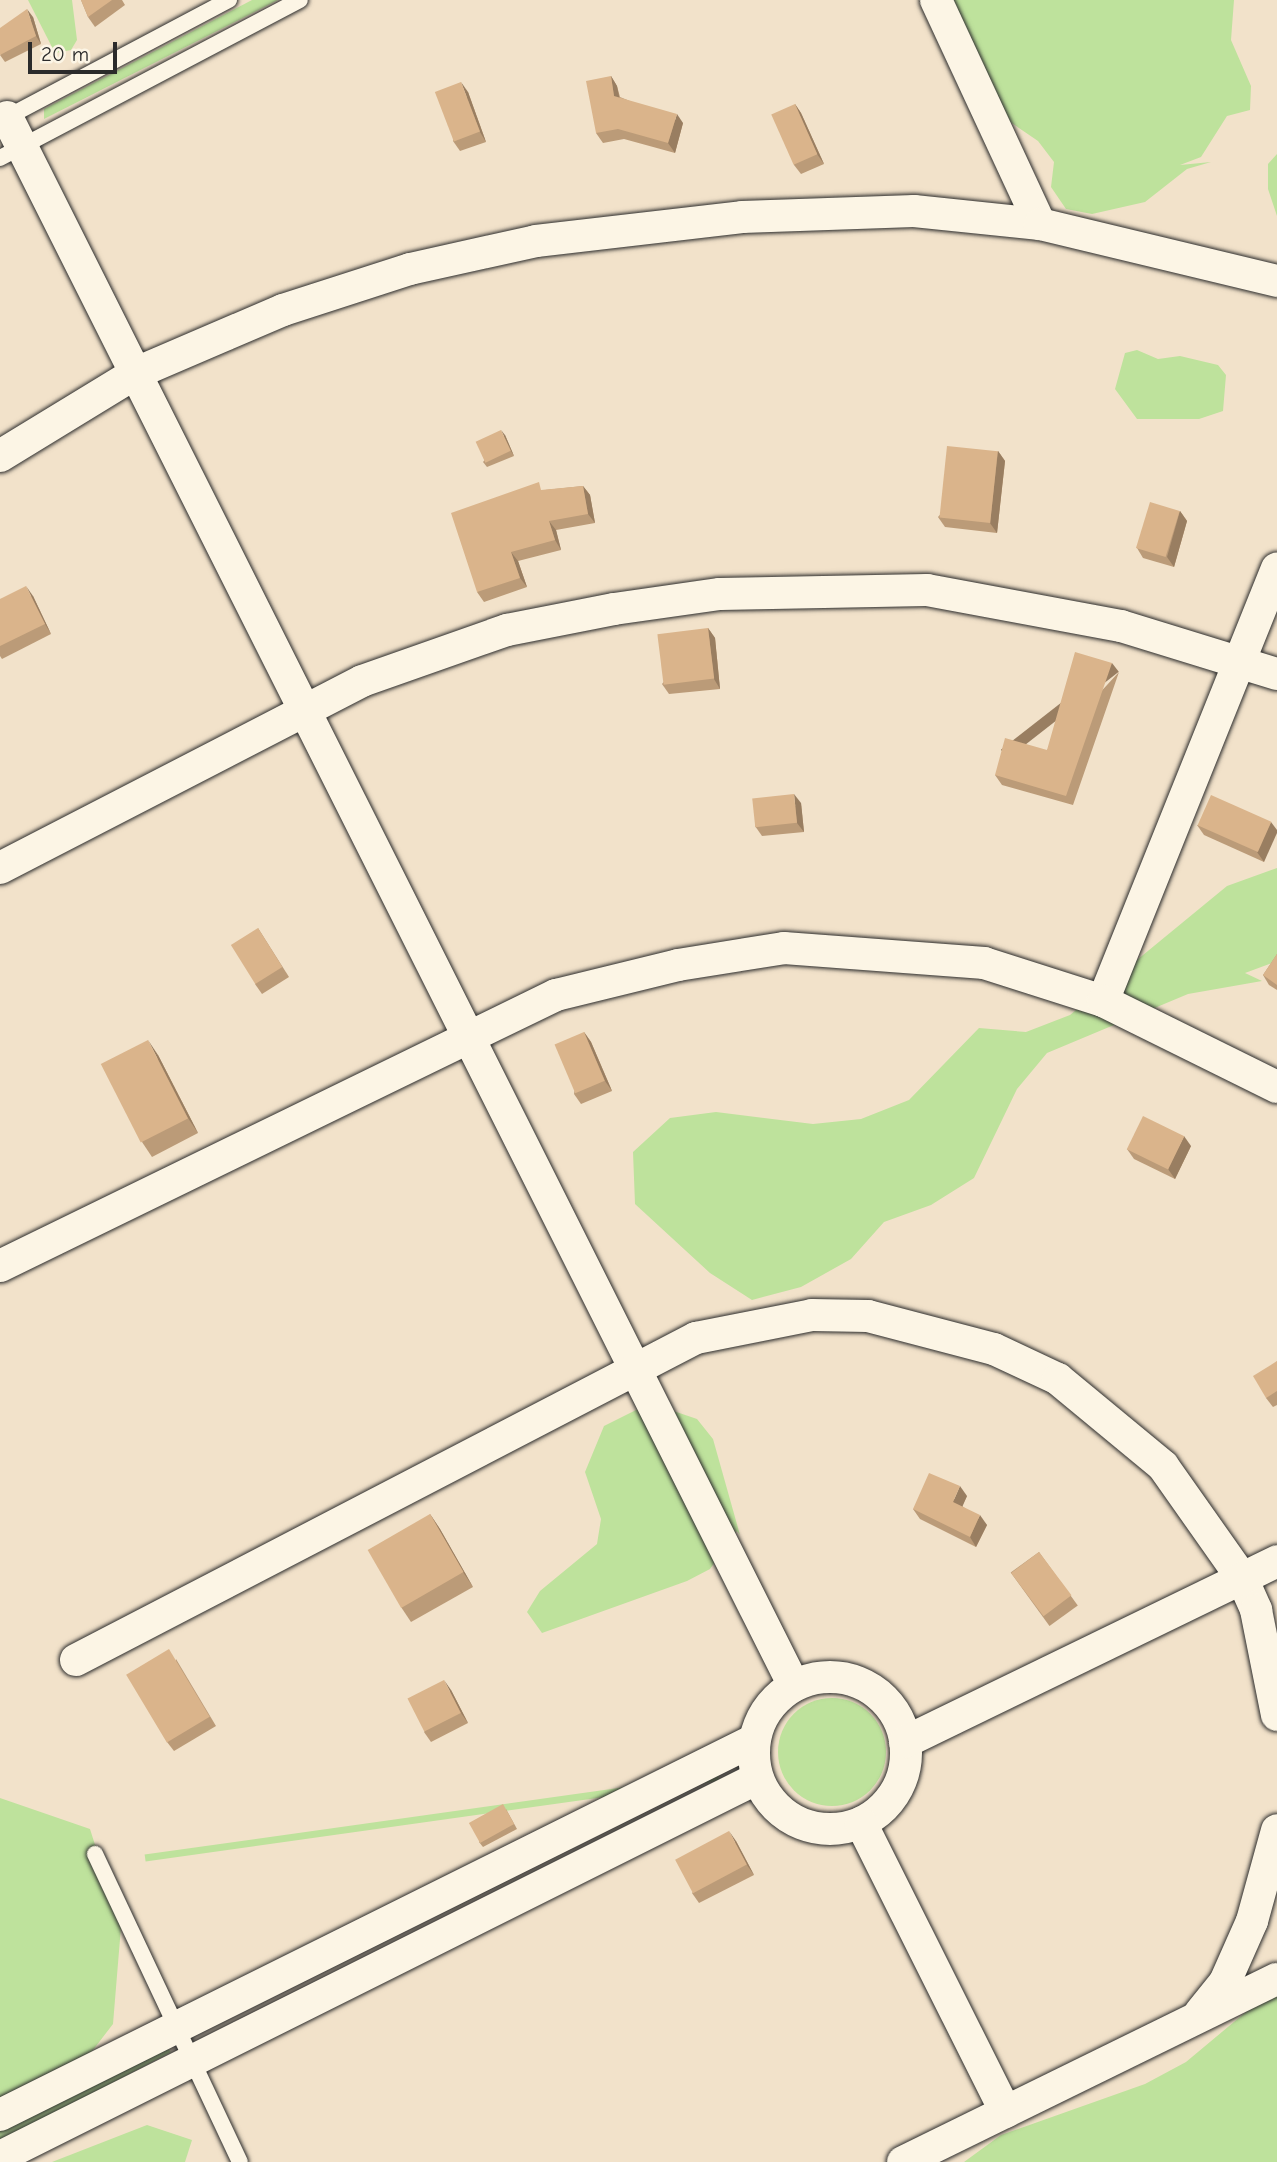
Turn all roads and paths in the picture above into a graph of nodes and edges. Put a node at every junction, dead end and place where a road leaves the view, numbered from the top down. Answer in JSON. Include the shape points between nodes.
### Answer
{"nodes":[{"id":1,"x":229,"y":0,"type":"edge"},
{"id":2,"x":300,"y":0,"type":"edge"},
{"id":3,"x":936,"y":0,"type":"edge"},
{"id":4,"x":4,"y":119,"type":"edge"},
{"id":5,"x":11,"y":153,"type":"edge"},
{"id":6,"x":1040,"y":224,"type":"junction"},
{"id":7,"x":1277,"y":282,"type":"edge"},
{"id":8,"x":136,"y":373,"type":"junction"},
{"id":9,"x":0,"y":456,"type":"edge"},
{"id":10,"x":1277,"y":569,"type":"edge"},
{"id":11,"x":1240,"y":660,"type":"junction"},
{"id":12,"x":1277,"y":674,"type":"edge"},
{"id":13,"x":304,"y":706,"type":"junction"},
{"id":14,"x":0,"y":868,"type":"edge"},
{"id":15,"x":1103,"y":1000,"type":"junction"},
{"id":16,"x":469,"y":1037,"type":"junction"},
{"id":17,"x":1277,"y":1087,"type":"edge"},
{"id":18,"x":0,"y":1266,"type":"edge"},
{"id":19,"x":636,"y":1369,"type":"junction"},
{"id":20,"x":1277,"y":1561,"type":"edge"},
{"id":21,"x":1242,"y":1578,"type":"junction"},
{"id":22,"x":76,"y":1660,"type":"dead end"},
{"id":23,"x":793,"y":1686,"type":"junction"},
{"id":24,"x":1277,"y":1715,"type":"edge"},
{"id":25,"x":754,"y":1740,"type":"junction"},
{"id":26,"x":905,"y":1742,"type":"junction"},
{"id":27,"x":758,"y":1778,"type":"junction"},
{"id":28,"x":861,"y":1823,"type":"junction"},
{"id":29,"x":1277,"y":1830,"type":"edge"},
{"id":30,"x":95,"y":1854,"type":"dead end"},
{"id":31,"x":1277,"y":1979,"type":"edge"},
{"id":32,"x":1195,"y":2020,"type":"junction"},
{"id":33,"x":176,"y":2026,"type":"junction"},
{"id":34,"x":192,"y":2061,"type":"junction"},
{"id":35,"x":1006,"y":2112,"type":"junction"},
{"id":36,"x":0,"y":2115,"type":"edge"},
{"id":37,"x":0,"y":2157,"type":"edge"},
{"id":38,"x":240,"y":2162,"type":"edge"},
{"id":39,"x":903,"y":2162,"type":"edge"}],
"edges":[{"from":1,"to":4,"type":"lane"},
{"from":2,"to":5,"type":"lane"},
{"from":3,"to":6,"type":"street"},
{"from":4,"to":5,"type":"street"},
{"from":5,"to":8,"type":"street"},
{"from":6,"to":7,"type":"street"},
{"from":6,"to":8,"type":"street","via":[[914,211],[742,217],[537,241],[410,269],[283,310]]},
{"from":8,"to":9,"type":"street"},
{"from":8,"to":13,"type":"street"},
{"from":10,"to":11,"type":"street"},
{"from":11,"to":12,"type":"street"},
{"from":11,"to":13,"type":"street","via":[[1024,606],[928,590],[720,594],[507,630]]},
{"from":11,"to":15,"type":"street"},
{"from":13,"to":14,"type":"street"},
{"from":13,"to":16,"type":"street"},
{"from":15,"to":16,"type":"street","via":[[984,963],[783,948],[678,965],[556,995]]},
{"from":15,"to":17,"type":"street"},
{"from":16,"to":18,"type":"street"},
{"from":16,"to":19,"type":"street"},
{"from":19,"to":21,"type":"street","via":[[696,1338],[812,1315],[868,1316],[994,1349],[1058,1380],[1134,1437],[1222,1541]]},
{"from":19,"to":22,"type":"street"},
{"from":19,"to":23,"type":"street"},
{"from":20,"to":21,"type":"street"},
{"from":21,"to":24,"type":"street","via":[[1256,1610]]},
{"from":21,"to":26,"type":"street"},
{"from":23,"to":25,"type":"street","via":[[762,1718]]},
{"from":23,"to":26,"type":"street","via":[[841,1677],[864,1685],[899,1719]]},
{"from":25,"to":27,"type":"street"},
{"from":25,"to":33,"type":"street"},
{"from":26,"to":28,"type":"street","via":[[897,1790]]},
{"from":27,"to":28,"type":"street","via":[[770,1800],[812,1827]]},
{"from":27,"to":34,"type":"street"},
{"from":28,"to":35,"type":"street"},
{"from":29,"to":32,"type":"street","via":[[1252,1922],[1225,1982]]},
{"from":30,"to":33,"type":"lane"},
{"from":31,"to":32,"type":"street"},
{"from":32,"to":35,"type":"street"},
{"from":33,"to":34,"type":"lane"},
{"from":33,"to":36,"type":"street"},
{"from":34,"to":37,"type":"street"},
{"from":34,"to":38,"type":"lane"},
{"from":35,"to":39,"type":"street"}]}
